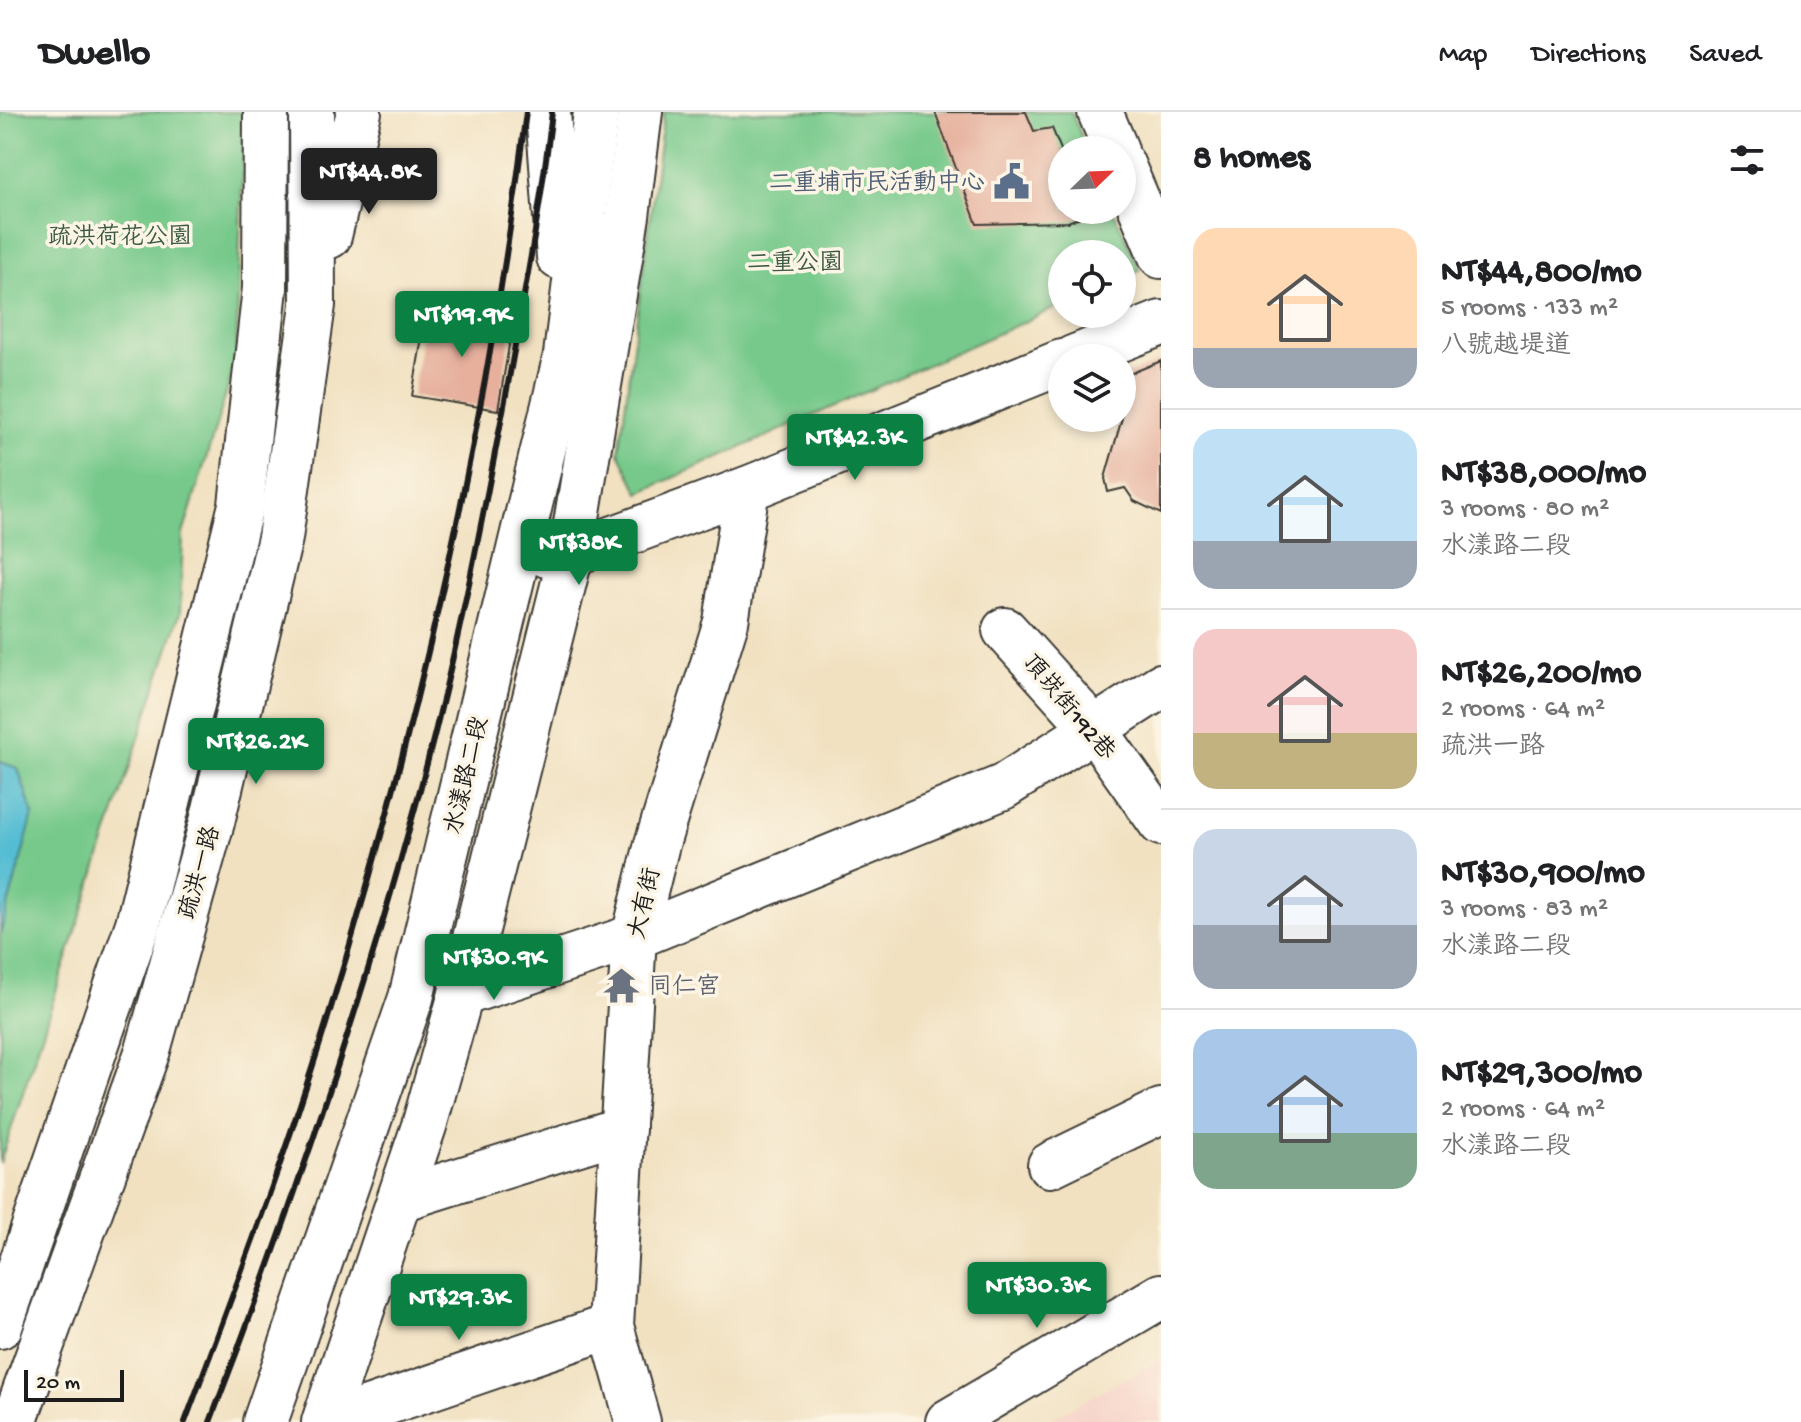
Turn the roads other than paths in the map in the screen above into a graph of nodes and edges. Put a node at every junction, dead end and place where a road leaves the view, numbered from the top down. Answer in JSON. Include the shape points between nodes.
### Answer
{"nodes":[{"id":1,"x":266,"y":112,"type":"edge"},
{"id":2,"x":312,"y":112,"type":"edge"},
{"id":3,"x":359,"y":112,"type":"edge"},
{"id":4,"x":548,"y":112,"type":"edge"},
{"id":5,"x":596,"y":112,"type":"edge"},
{"id":6,"x":640,"y":112,"type":"edge"},
{"id":7,"x":1100,"y":112,"type":"edge"},
{"id":8,"x":1110,"y":136,"type":"edge"},
{"id":9,"x":1136,"y":197,"type":"edge"},
{"id":10,"x":1161,"y":256,"type":"edge"},
{"id":11,"x":313,"y":305,"type":"junction"},
{"id":12,"x":1161,"y":323,"type":"edge"},
{"id":13,"x":1108,"y":344,"type":"edge"},
{"id":14,"x":566,"y":355,"type":"junction"},
{"id":15,"x":1048,"y":368,"type":"edge"},
{"id":16,"x":747,"y":489,"type":"junction"},
{"id":17,"x":571,"y":554,"type":"junction"},
{"id":18,"x":517,"y":557,"type":"junction"},
{"id":19,"x":1005,"y":630,"type":"dead end"},
{"id":20,"x":1161,"y":686,"type":"edge"},
{"id":21,"x":1095,"y":730,"type":"junction"},
{"id":22,"x":1161,"y":823,"type":"edge"},
{"id":23,"x":634,"y":937,"type":"junction"},
{"id":24,"x":461,"y":994,"type":"junction"},
{"id":25,"x":1161,"y":1111,"type":"edge"},
{"id":26,"x":623,"y":1129,"type":"junction"},
{"id":27,"x":1050,"y":1165,"type":"dead end"},
{"id":28,"x":403,"y":1198,"type":"junction"},
{"id":29,"x":1161,"y":1296,"type":"edge"},
{"id":30,"x":0,"y":1326,"type":"edge"},
{"id":31,"x":611,"y":1326,"type":"junction"},
{"id":32,"x":14,"y":1422,"type":"edge"},
{"id":33,"x":265,"y":1422,"type":"edge"},
{"id":34,"x":327,"y":1422,"type":"edge"},
{"id":35,"x":638,"y":1422,"type":"edge"},
{"id":36,"x":948,"y":1422,"type":"edge"}],
"edges":[{"from":1,"to":30,"type":"street","name":"疏洪一路","via":[[265,288],[241,505],[138,924]]},
{"from":2,"to":11,"type":"street","name":"疏洪一路"},
{"from":3,"to":11,"type":"street"},
{"from":4,"to":14,"type":"street"},
{"from":5,"to":14,"type":"street","name":"水漾路二段"},
{"from":6,"to":17,"type":"street","name":"水漾路二段"},
{"from":7,"to":8,"type":"street"},
{"from":9,"to":10,"type":"street"},
{"from":11,"to":32,"type":"street","name":"疏洪一路","via":[[280,538],[212,822],[148,1050]]},
{"from":12,"to":13,"type":"street"},
{"from":14,"to":18,"type":"street","name":"水漾路二段"},
{"from":15,"to":16,"type":"street"},
{"from":16,"to":17,"type":"street"},
{"from":16,"to":23,"type":"street","name":"大有街","via":[[726,622]]},
{"from":17,"to":18,"type":"street"},
{"from":17,"to":24,"type":"street","name":"水漾路二段"},
{"from":18,"to":33,"type":"street","name":"水漾路二段","via":[[411,998]]},
{"from":19,"to":21,"type":"street","name":"頂崁街192巷"},
{"from":20,"to":21,"type":"street"},
{"from":21,"to":22,"type":"street","name":"頂崁街192巷"},
{"from":21,"to":23,"type":"street","via":[[1003,787]]},
{"from":23,"to":24,"type":"street"},
{"from":23,"to":26,"type":"street","name":"大有街"},
{"from":24,"to":28,"type":"street","name":"水漾路二段"},
{"from":25,"to":27,"type":"street"},
{"from":26,"to":28,"type":"street"},
{"from":26,"to":31,"type":"street","name":"大有街"},
{"from":28,"to":34,"type":"street","name":"水漾路二段"},
{"from":29,"to":36,"type":"street"},
{"from":31,"to":34,"type":"street"},
{"from":31,"to":35,"type":"street","name":"大有街"}]}
